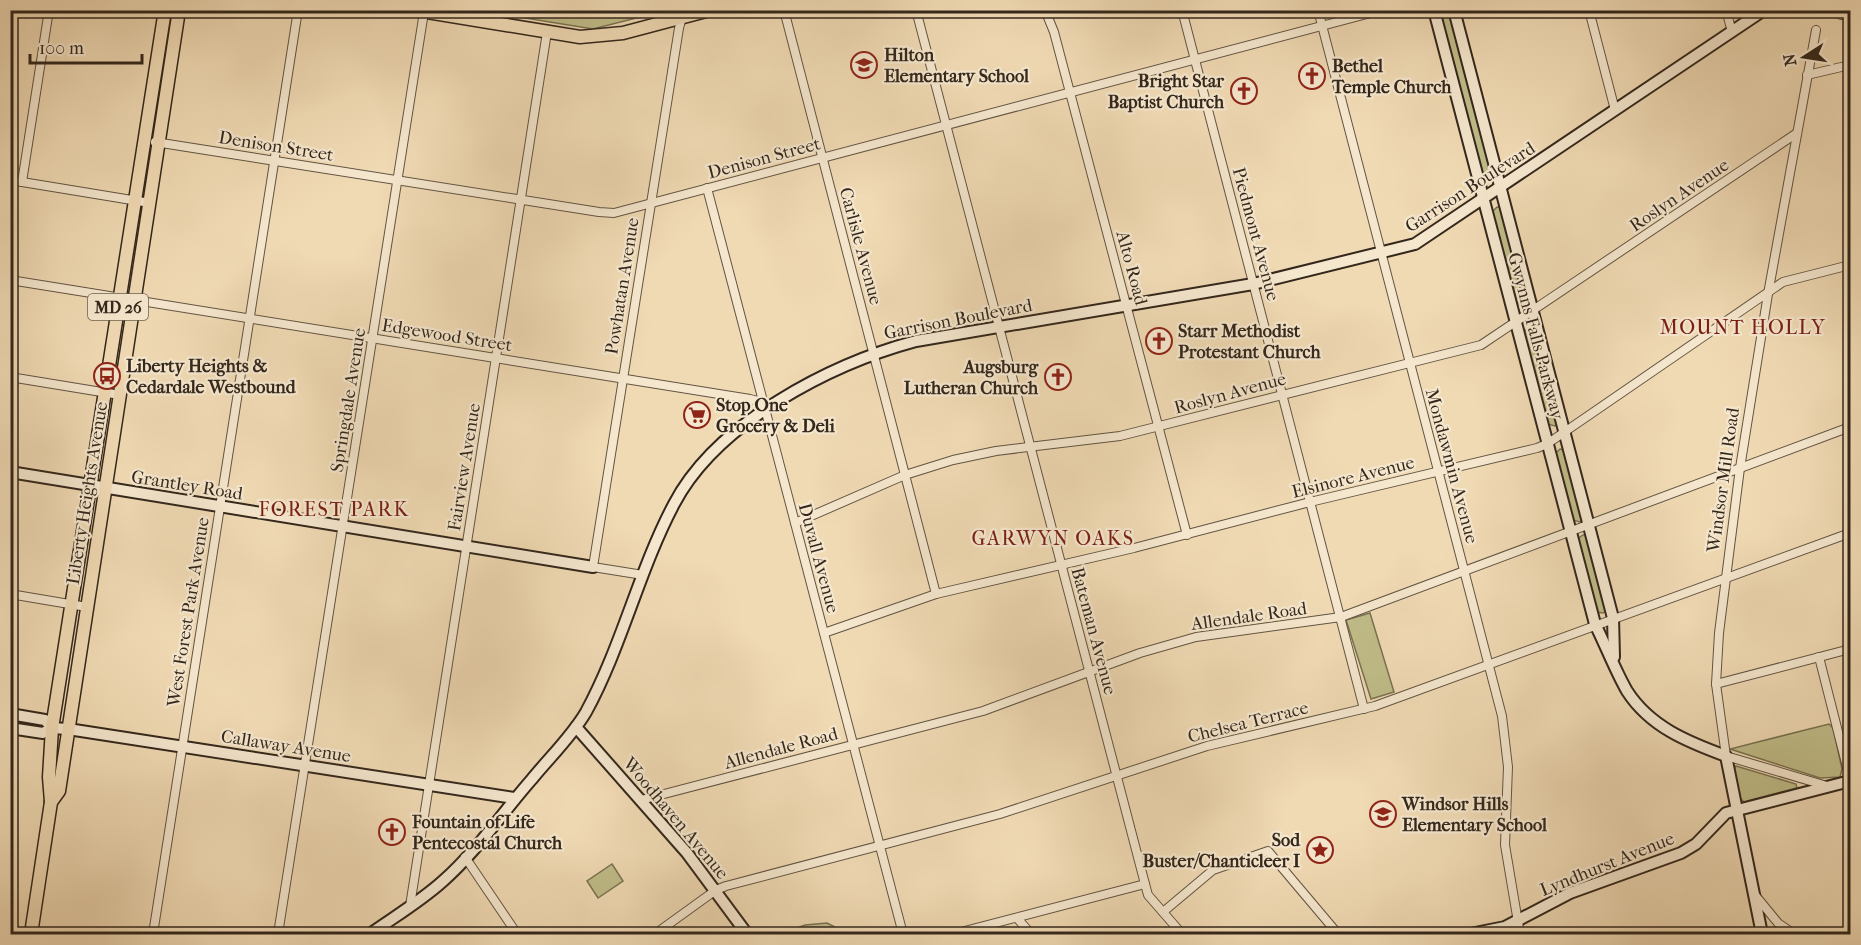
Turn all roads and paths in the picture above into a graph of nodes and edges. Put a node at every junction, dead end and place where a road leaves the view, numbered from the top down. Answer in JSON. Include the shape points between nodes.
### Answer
{"nodes":[{"id":1,"x":49,"y":10,"type":"edge"},
{"id":2,"x":165,"y":10,"type":"edge"},
{"id":3,"x":179,"y":10,"type":"edge"},
{"id":4,"x":298,"y":10,"type":"edge"},
{"id":5,"x":710,"y":10,"type":"edge"},
{"id":6,"x":784,"y":10,"type":"edge"},
{"id":7,"x":916,"y":10,"type":"edge"},
{"id":8,"x":1045,"y":10,"type":"edge"},
{"id":9,"x":1182,"y":10,"type":"edge"},
{"id":10,"x":1318,"y":10,"type":"edge"},
{"id":11,"x":1382,"y":10,"type":"edge"},
{"id":12,"x":1434,"y":10,"type":"edge"},
{"id":13,"x":1454,"y":10,"type":"edge"},
{"id":14,"x":1590,"y":10,"type":"edge"},
{"id":15,"x":1726,"y":10,"type":"edge"},
{"id":16,"x":1764,"y":10,"type":"edge"},
{"id":17,"x":1829,"y":10,"type":"edge"},
{"id":18,"x":419,"y":11,"type":"edge"},
{"id":19,"x":683,"y":14,"type":"edge"},
{"id":20,"x":1851,"y":15,"type":"edge"},
{"id":21,"x":1322,"y":26,"type":"junction"},
{"id":22,"x":1816,"y":30,"type":"dead end"},
{"id":23,"x":547,"y":32,"type":"junction"},
{"id":24,"x":1732,"y":32,"type":"junction"},
{"id":25,"x":1195,"y":60,"type":"junction"},
{"id":26,"x":1851,"y":65,"type":"edge"},
{"id":27,"x":1807,"y":75,"type":"junction"},
{"id":28,"x":1070,"y":93,"type":"junction"},
{"id":29,"x":1615,"y":110,"type":"junction"},
{"id":30,"x":946,"y":125,"type":"junction"},
{"id":31,"x":1797,"y":133,"type":"junction"},
{"id":32,"x":144,"y":141,"type":"junction"},
{"id":33,"x":159,"y":143,"type":"junction"},
{"id":34,"x":822,"y":158,"type":"junction"},
{"id":35,"x":274,"y":161,"type":"junction"},
{"id":36,"x":10,"y":180,"type":"edge"},
{"id":37,"x":398,"y":181,"type":"junction"},
{"id":38,"x":22,"y":182,"type":"junction"},
{"id":39,"x":1501,"y":187,"type":"junction"},
{"id":40,"x":707,"y":188,"type":"junction"},
{"id":41,"x":1484,"y":199,"type":"junction"},
{"id":42,"x":521,"y":200,"type":"junction"},
{"id":43,"x":135,"y":201,"type":"junction"},
{"id":44,"x":150,"y":203,"type":"junction"},
{"id":45,"x":651,"y":203,"type":"junction"},
{"id":46,"x":1381,"y":254,"type":"junction"},
{"id":47,"x":1851,"y":265,"type":"edge"},
{"id":48,"x":10,"y":280,"type":"edge"},
{"id":49,"x":1253,"y":284,"type":"junction"},
{"id":50,"x":1768,"y":294,"type":"junction"},
{"id":51,"x":120,"y":298,"type":"junction"},
{"id":52,"x":135,"y":301,"type":"junction"},
{"id":53,"x":1126,"y":305,"type":"junction"},
{"id":54,"x":1533,"y":312,"type":"junction"},
{"id":55,"x":249,"y":319,"type":"junction"},
{"id":56,"x":1516,"y":324,"type":"junction"},
{"id":57,"x":999,"y":326,"type":"junction"},
{"id":58,"x":372,"y":339,"type":"junction"},
{"id":59,"x":874,"y":354,"type":"junction"},
{"id":60,"x":496,"y":358,"type":"junction"},
{"id":61,"x":1410,"y":364,"type":"junction"},
{"id":62,"x":10,"y":377,"type":"edge"},
{"id":63,"x":622,"y":379,"type":"junction"},
{"id":64,"x":105,"y":393,"type":"junction"},
{"id":65,"x":120,"y":395,"type":"junction"},
{"id":66,"x":1282,"y":395,"type":"junction"},
{"id":67,"x":765,"y":411,"type":"junction"},
{"id":68,"x":1851,"y":427,"type":"edge"},
{"id":69,"x":1158,"y":428,"type":"junction"},
{"id":70,"x":1565,"y":432,"type":"junction"},
{"id":71,"x":1547,"y":444,"type":"junction"},
{"id":72,"x":1031,"y":447,"type":"junction"},
{"id":73,"x":1740,"y":468,"type":"junction"},
{"id":74,"x":10,"y":472,"type":"edge"},
{"id":75,"x":1438,"y":472,"type":"junction"},
{"id":76,"x":905,"y":475,"type":"junction"},
{"id":77,"x":91,"y":486,"type":"junction"},
{"id":78,"x":106,"y":488,"type":"junction"},
{"id":79,"x":1310,"y":502,"type":"junction"},
{"id":80,"x":220,"y":507,"type":"junction"},
{"id":81,"x":795,"y":523,"type":"junction"},
{"id":82,"x":1589,"y":525,"type":"junction"},
{"id":83,"x":343,"y":526,"type":"junction"},
{"id":84,"x":1570,"y":532,"type":"junction"},
{"id":85,"x":1851,"y":532,"type":"edge"},
{"id":86,"x":1186,"y":535,"type":"junction"},
{"id":87,"x":466,"y":546,"type":"junction"},
{"id":88,"x":1062,"y":566,"type":"junction"},
{"id":89,"x":592,"y":567,"type":"junction"},
{"id":90,"x":1464,"y":572,"type":"junction"},
{"id":91,"x":643,"y":575,"type":"junction"},
{"id":92,"x":1727,"y":576,"type":"junction"},
{"id":93,"x":10,"y":594,"type":"edge"},
{"id":94,"x":936,"y":594,"type":"junction"},
{"id":95,"x":72,"y":604,"type":"junction"},
{"id":96,"x":87,"y":607,"type":"junction"},
{"id":97,"x":1341,"y":617,"type":"junction"},
{"id":98,"x":1613,"y":618,"type":"junction"},
{"id":99,"x":1595,"y":624,"type":"junction"},
{"id":100,"x":824,"y":633,"type":"junction"},
{"id":101,"x":1851,"y":649,"type":"edge"},
{"id":102,"x":1819,"y":657,"type":"junction"},
{"id":103,"x":1488,"y":664,"type":"junction"},
{"id":104,"x":1616,"y":666,"type":"junction"},
{"id":105,"x":1090,"y":673,"type":"junction"},
{"id":106,"x":1716,"y":684,"type":"junction"},
{"id":107,"x":1365,"y":709,"type":"junction"},
{"id":108,"x":10,"y":714,"type":"edge"},
{"id":109,"x":576,"y":727,"type":"junction"},
{"id":110,"x":10,"y":728,"type":"edge"},
{"id":111,"x":52,"y":728,"type":"junction"},
{"id":112,"x":68,"y":729,"type":"junction"},
{"id":113,"x":853,"y":745,"type":"junction"},
{"id":114,"x":182,"y":747,"type":"junction"},
{"id":115,"x":1726,"y":756,"type":"junction"},
{"id":116,"x":305,"y":766,"type":"junction"},
{"id":117,"x":1116,"y":775,"type":"junction"},
{"id":118,"x":1851,"y":780,"type":"edge"},
{"id":119,"x":429,"y":785,"type":"junction"},
{"id":120,"x":1828,"y":787,"type":"junction"},
{"id":121,"x":514,"y":798,"type":"junction"},
{"id":122,"x":641,"y":800,"type":"junction"},
{"id":123,"x":51,"y":802,"type":"junction"},
{"id":124,"x":1736,"y":810,"type":"junction"},
{"id":125,"x":879,"y":846,"type":"junction"},
{"id":126,"x":465,"y":857,"type":"junction"},
{"id":127,"x":1145,"y":884,"type":"junction"},
{"id":128,"x":716,"y":890,"type":"junction"},
{"id":129,"x":1754,"y":894,"type":"junction"},
{"id":130,"x":410,"y":906,"type":"junction"},
{"id":131,"x":1162,"y":912,"type":"junction"},
{"id":132,"x":1017,"y":918,"type":"junction"},
{"id":133,"x":1518,"y":922,"type":"junction"},
{"id":134,"x":515,"y":932,"type":"edge"},
{"id":135,"x":31,"y":934,"type":"edge"},
{"id":136,"x":153,"y":934,"type":"edge"},
{"id":137,"x":278,"y":934,"type":"edge"},
{"id":138,"x":370,"y":934,"type":"edge"},
{"id":139,"x":654,"y":934,"type":"edge"},
{"id":140,"x":747,"y":934,"type":"edge"},
{"id":141,"x":903,"y":934,"type":"edge"},
{"id":142,"x":953,"y":934,"type":"edge"},
{"id":143,"x":1031,"y":934,"type":"edge"},
{"id":144,"x":1182,"y":934,"type":"edge"},
{"id":145,"x":1338,"y":934,"type":"edge"},
{"id":146,"x":1470,"y":934,"type":"edge"},
{"id":147,"x":1520,"y":934,"type":"edge"},
{"id":148,"x":1762,"y":934,"type":"edge"},
{"id":149,"x":1794,"y":934,"type":"edge"}],
"edges":[{"from":1,"to":38,"type":"street"},
{"from":2,"to":32,"type":"main road","name":"Liberty Heights Avenue","number":"MD 26"},
{"from":3,"to":33,"type":"main road","name":"Liberty Heights Avenue","number":"MD 26"},
{"from":4,"to":35,"type":"street","name":"West Forest Park Avenue"},
{"from":5,"to":19,"type":"main road"},
{"from":6,"to":34,"type":"street","name":"Carlisle Avenue"},
{"from":7,"to":30,"type":"street","name":"Bateman Avenue"},
{"from":8,"to":28,"type":"street","name":"Alto Road"},
{"from":9,"to":25,"type":"street","name":"Piedmont Avenue"},
{"from":10,"to":21,"type":"street","name":"Mondawmin Avenue"},
{"from":11,"to":21,"type":"street","name":"Denison Street"},
{"from":12,"to":41,"type":"main road","name":"Gwynns Falls Parkway"},
{"from":13,"to":39,"type":"main road","name":"Gwynns Falls Parkway"},
{"from":14,"to":29,"type":"street"},
{"from":15,"to":24,"type":"street"},
{"from":16,"to":24,"type":"main road","name":"Garrison Boulevard"},
{"from":17,"to":20,"type":"street"},
{"from":18,"to":23,"type":"main road"},
{"from":18,"to":37,"type":"street","name":"Springdale Avenue"},
{"from":19,"to":23,"type":"main road","via":[[605,36],[580,38]]},
{"from":19,"to":45,"type":"street","name":"Powhatan Avenue"},
{"from":21,"to":25,"type":"street","name":"Denison Street"},
{"from":21,"to":46,"type":"street","name":"Mondawmin Avenue"},
{"from":22,"to":27,"type":"street","name":"Windsor Mill Road"},
{"from":23,"to":42,"type":"street","name":"Fairview Avenue"},
{"from":24,"to":29,"type":"main road","name":"Garrison Boulevard"},
{"from":25,"to":28,"type":"street","name":"Denison Street"},
{"from":25,"to":49,"type":"street","name":"Piedmont Avenue"},
{"from":26,"to":27,"type":"street"},
{"from":27,"to":31,"type":"street","name":"Windsor Mill Road"},
{"from":28,"to":30,"type":"street","name":"Denison Street"},
{"from":28,"to":53,"type":"street","name":"Alto Road"},
{"from":29,"to":39,"type":"main road","name":"Garrison Boulevard"},
{"from":30,"to":34,"type":"street","name":"Denison Street"},
{"from":30,"to":57,"type":"street","name":"Bateman Avenue"},
{"from":31,"to":50,"type":"street","name":"Windsor Mill Road"},
{"from":31,"to":54,"type":"street","name":"Roslyn Avenue"},
{"from":32,"to":33,"type":"street","name":"Denison Street"},
{"from":32,"to":43,"type":"main road","name":"Liberty Heights Avenue","number":"MD 26"},
{"from":33,"to":35,"type":"street","name":"Denison Street"},
{"from":33,"to":44,"type":"main road","name":"Liberty Heights Avenue","number":"MD 26"},
{"from":34,"to":40,"type":"street","name":"Denison Street"},
{"from":34,"to":59,"type":"street","name":"Carlisle Avenue"},
{"from":35,"to":37,"type":"street","name":"Denison Street"},
{"from":35,"to":55,"type":"street","name":"West Forest Park Avenue"},
{"from":36,"to":38,"type":"street"},
{"from":37,"to":42,"type":"street","name":"Denison Street"},
{"from":37,"to":58,"type":"street","name":"Springdale Avenue"},
{"from":38,"to":43,"type":"street"},
{"from":39,"to":41,"type":"main road","name":"Garrison Boulevard"},
{"from":39,"to":54,"type":"main road","name":"Gwynns Falls Parkway"},
{"from":40,"to":45,"type":"street","name":"Denison Street"},
{"from":40,"to":67,"type":"street","name":"Duvall Avenue"},
{"from":41,"to":46,"type":"main road","name":"Garrison Boulevard","via":[[1415,244]]},
{"from":41,"to":56,"type":"main road","name":"Gwynns Falls Parkway"},
{"from":42,"to":45,"type":"street","name":"Denison Street","via":[[606,213]]},
{"from":42,"to":60,"type":"street","name":"Fairview Avenue"},
{"from":43,"to":44,"type":"street"},
{"from":43,"to":51,"type":"main road","name":"Liberty Heights Avenue","number":"MD 26"},
{"from":44,"to":52,"type":"main road","name":"Liberty Heights Avenue","number":"MD 26"},
{"from":45,"to":63,"type":"street","name":"Powhatan Avenue"},
{"from":46,"to":49,"type":"main road","name":"Garrison Boulevard"},
{"from":46,"to":61,"type":"street","name":"Mondawmin Avenue"},
{"from":47,"to":50,"type":"street","name":"Elsinore Avenue","via":[[1783,282]]},
{"from":48,"to":51,"type":"street","name":"Edgewood Street"},
{"from":49,"to":53,"type":"main road","name":"Garrison Boulevard"},
{"from":49,"to":66,"type":"street","name":"Piedmont Avenue"},
{"from":50,"to":70,"type":"street","name":"Elsinore Avenue"},
{"from":50,"to":73,"type":"street","name":"Windsor Mill Road"},
{"from":51,"to":52,"type":"street","name":"Edgewood Street"},
{"from":51,"to":64,"type":"main road","name":"Liberty Heights Avenue","number":"MD 26"},
{"from":52,"to":55,"type":"street","name":"Edgewood Street"},
{"from":52,"to":65,"type":"main road","name":"Liberty Heights Avenue","number":"MD 26"},
{"from":53,"to":57,"type":"main road","name":"Garrison Boulevard"},
{"from":53,"to":69,"type":"street","name":"Alto Road"},
{"from":54,"to":56,"type":"street","name":"Roslyn Avenue"},
{"from":54,"to":70,"type":"main road","name":"Gwynns Falls Parkway"},
{"from":55,"to":58,"type":"street","name":"Edgewood Street"},
{"from":55,"to":80,"type":"street","name":"West Forest Park Avenue"},
{"from":56,"to":61,"type":"street","name":"Roslyn Avenue","via":[[1469,350]]},
{"from":56,"to":71,"type":"main road","name":"Gwynns Falls Parkway"},
{"from":57,"to":59,"type":"main road","name":"Garrison Boulevard","via":[[916,341]]},
{"from":57,"to":72,"type":"street","name":"Bateman Avenue"},
{"from":58,"to":60,"type":"street","name":"Edgewood Street"},
{"from":58,"to":83,"type":"street","name":"Springdale Avenue"},
{"from":59,"to":67,"type":"main road","name":"Garrison Boulevard","via":[[821,378]]},
{"from":59,"to":76,"type":"street","name":"Carlisle Avenue"},
{"from":60,"to":63,"type":"street","name":"Edgewood Street"},
{"from":60,"to":87,"type":"street","name":"Fairview Avenue"},
{"from":61,"to":66,"type":"street","name":"Roslyn Avenue"},
{"from":61,"to":75,"type":"street","name":"Mondawmin Avenue"},
{"from":62,"to":64,"type":"street"},
{"from":63,"to":67,"type":"street","name":"Edgewood Street","via":[[758,401]]},
{"from":63,"to":89,"type":"street","name":"Powhatan Avenue"},
{"from":64,"to":65,"type":"street"},
{"from":64,"to":77,"type":"main road","name":"Liberty Heights Avenue","number":"MD 26"},
{"from":65,"to":78,"type":"main road","name":"Liberty Heights Avenue","number":"MD 26"},
{"from":66,"to":69,"type":"street","name":"Roslyn Avenue"},
{"from":66,"to":79,"type":"street","name":"Piedmont Avenue"},
{"from":67,"to":81,"type":"street","name":"Duvall Avenue"},
{"from":67,"to":91,"type":"main road","name":"Garrison Boulevard","via":[[718,448],[692,476],[675,503]]},
{"from":68,"to":73,"type":"street","name":"Allendale Road"},
{"from":69,"to":72,"type":"street","name":"Roslyn Avenue","via":[[1099,440]]},
{"from":69,"to":86,"type":"street","name":"Alto Road"},
{"from":70,"to":71,"type":"street","name":"Elsinore Avenue"},
{"from":70,"to":82,"type":"main road","name":"Gwynns Falls Parkway"},
{"from":71,"to":75,"type":"street","name":"Elsinore Avenue"},
{"from":71,"to":84,"type":"main road","name":"Gwynns Falls Parkway"},
{"from":72,"to":76,"type":"street","name":"Roslyn Avenue","via":[[974,455]]},
{"from":72,"to":88,"type":"street","name":"Bateman Avenue"},
{"from":73,"to":82,"type":"street","name":"Allendale Road"},
{"from":73,"to":92,"type":"street","name":"Windsor Mill Road"},
{"from":74,"to":77,"type":"main road","name":"Grantley Road"},
{"from":75,"to":79,"type":"street","name":"Elsinore Avenue"},
{"from":75,"to":90,"type":"street","name":"Mondawmin Avenue"},
{"from":76,"to":81,"type":"street","name":"Roslyn Avenue"},
{"from":76,"to":94,"type":"street","name":"Carlisle Avenue"},
{"from":77,"to":78,"type":"main road","name":"Grantley Road"},
{"from":77,"to":95,"type":"main road","name":"Liberty Heights Avenue","number":"MD 26"},
{"from":78,"to":80,"type":"main road","name":"Grantley Road"},
{"from":78,"to":96,"type":"main road","name":"Liberty Heights Avenue","number":"MD 26"},
{"from":79,"to":86,"type":"street","name":"Elsinore Avenue"},
{"from":79,"to":97,"type":"street","name":"Piedmont Avenue"},
{"from":80,"to":83,"type":"main road","name":"Grantley Road"},
{"from":80,"to":114,"type":"street","name":"West Forest Park Avenue"},
{"from":81,"to":100,"type":"street","name":"Duvall Avenue"},
{"from":82,"to":84,"type":"street","name":"Allendale Road"},
{"from":82,"to":98,"type":"main road","name":"Gwynns Falls Parkway"},
{"from":83,"to":87,"type":"main road","name":"Grantley Road"},
{"from":83,"to":116,"type":"street","name":"Springdale Avenue"},
{"from":84,"to":90,"type":"street","name":"Allendale Road"},
{"from":84,"to":99,"type":"main road","name":"Gwynns Falls Parkway"},
{"from":85,"to":92,"type":"street","name":"Chelsea Terrace"},
{"from":86,"to":88,"type":"street","name":"Elsinore Avenue"},
{"from":87,"to":89,"type":"main road","name":"Grantley Road"},
{"from":87,"to":119,"type":"street","name":"Fairview Avenue"},
{"from":88,"to":94,"type":"street","name":"Elsinore Avenue"},
{"from":88,"to":105,"type":"street","name":"Bateman Avenue"},
{"from":89,"to":91,"type":"street","name":"Grantley Road"},
{"from":90,"to":97,"type":"street","name":"Allendale Road"},
{"from":90,"to":103,"type":"street","name":"Mondawmin Avenue"},
{"from":91,"to":109,"type":"main road","name":"Garrison Boulevard","via":[[599,685]]},
{"from":92,"to":98,"type":"street","name":"Chelsea Terrace"},
{"from":92,"to":106,"type":"street","name":"Windsor Mill Road"},
{"from":93,"to":95,"type":"street"},
{"from":94,"to":100,"type":"street","name":"Elsinore Avenue"},
{"from":95,"to":96,"type":"street"},
{"from":95,"to":111,"type":"main road","name":"Liberty Heights Avenue","number":"MD 26"},
{"from":96,"to":112,"type":"main road","name":"Liberty Heights Avenue","number":"MD 26"},
{"from":97,"to":105,"type":"street","name":"Allendale Road","via":[[1196,637]]},
{"from":97,"to":107,"type":"street","name":"Piedmont Avenue"},
{"from":98,"to":99,"type":"street","name":"Chelsea Terrace"},
{"from":98,"to":104,"type":"main road","name":"Gwynns Falls Parkway"},
{"from":99,"to":103,"type":"street","name":"Chelsea Terrace"},
{"from":99,"to":104,"type":"main road","name":"Gwynns Falls Parkway"},
{"from":100,"to":113,"type":"street","name":"Duvall Avenue"},
{"from":101,"to":102,"type":"street"},
{"from":102,"to":106,"type":"street"},
{"from":102,"to":118,"type":"street"},
{"from":103,"to":107,"type":"street","name":"Chelsea Terrace"},
{"from":103,"to":133,"type":"street","name":"Mondawmin Avenue","via":[[1508,751],[1505,845]]},
{"from":104,"to":115,"type":"main road","name":"Gwynns Falls Parkway","via":[[1629,693],[1659,725]]},
{"from":105,"to":113,"type":"street","name":"Allendale Road","via":[[983,711]]},
{"from":105,"to":117,"type":"street","name":"Bateman Avenue"},
{"from":106,"to":115,"type":"street","name":"Windsor Mill Road"},
{"from":107,"to":117,"type":"street","name":"Chelsea Terrace","via":[[1207,746]]},
{"from":108,"to":111,"type":"main road","name":"Callaway Avenue","via":[[45,720]]},
{"from":109,"to":121,"type":"main road","name":"Garrison Boulevard"},
{"from":109,"to":122,"type":"main road","name":"Woodhaven Avenue"},
{"from":110,"to":111,"type":"main road","name":"Callaway Avenue","via":[[43,733]]},
{"from":111,"to":112,"type":"main road","name":"Callaway Avenue"},
{"from":111,"to":123,"type":"main road","name":"Liberty Heights Avenue"},
{"from":112,"to":114,"type":"main road","name":"Callaway Avenue"},
{"from":112,"to":123,"type":"main road","name":"Liberty Heights Avenue","via":[[59,791]]},
{"from":113,"to":122,"type":"street","name":"Allendale Road"},
{"from":113,"to":125,"type":"street","name":"Duvall Avenue"},
{"from":114,"to":116,"type":"main road","name":"Callaway Avenue"},
{"from":114,"to":136,"type":"street","name":"West Forest Park Avenue"},
{"from":115,"to":120,"type":"street","name":"Gwynns Falls Parkway"},
{"from":115,"to":124,"type":"main road","name":"Windsor Mill Road"},
{"from":116,"to":119,"type":"main road","name":"Callaway Avenue"},
{"from":116,"to":137,"type":"street","name":"Springdale Avenue"},
{"from":117,"to":125,"type":"street","name":"Chelsea Terrace","via":[[1000,814]]},
{"from":117,"to":127,"type":"street","name":"Bateman Avenue"},
{"from":118,"to":120,"type":"main road","name":"Lyndhurst Avenue"},
{"from":119,"to":121,"type":"main road","name":"Callaway Avenue"},
{"from":119,"to":130,"type":"street","name":"Fairview Avenue"},
{"from":120,"to":124,"type":"main road","name":"Lyndhurst Avenue"},
{"from":121,"to":126,"type":"main road","name":"Garrison Boulevard"},
{"from":122,"to":128,"type":"main road","name":"Woodhaven Avenue"},
{"from":123,"to":135,"type":"main road","name":"Liberty Heights Avenue"},
{"from":124,"to":129,"type":"main road","name":"Windsor Mill Road"},
{"from":124,"to":133,"type":"main road","name":"Lyndhurst Avenue","via":[[1726,813],[1689,849],[1556,899]]},
{"from":125,"to":128,"type":"street","name":"Chelsea Terrace"},
{"from":125,"to":141,"type":"street","name":"Duvall Avenue"},
{"from":126,"to":130,"type":"main road","name":"Garrison Boulevard","via":[[441,883]]},
{"from":126,"to":134,"type":"street"},
{"from":127,"to":131,"type":"street","name":"Bateman Avenue","via":[[1148,895]]},
{"from":127,"to":132,"type":"street"},
{"from":128,"to":139,"type":"street","name":"Chelsea Terrace"},
{"from":128,"to":140,"type":"main road","name":"Woodhaven Avenue"},
{"from":129,"to":148,"type":"main road","name":"Windsor Mill Road"},
{"from":129,"to":149,"type":"street"},
{"from":130,"to":138,"type":"main road","name":"Garrison Boulevard"},
{"from":131,"to":144,"type":"street","name":"Bateman Avenue"},
{"from":131,"to":145,"type":"street","via":[[1213,870],[1268,851]]},
{"from":132,"to":142,"type":"street"},
{"from":132,"to":143,"type":"street"},
{"from":133,"to":146,"type":"main road","name":"Lyndhurst Avenue"},
{"from":133,"to":147,"type":"street","name":"Mondawmin Avenue"}]}
